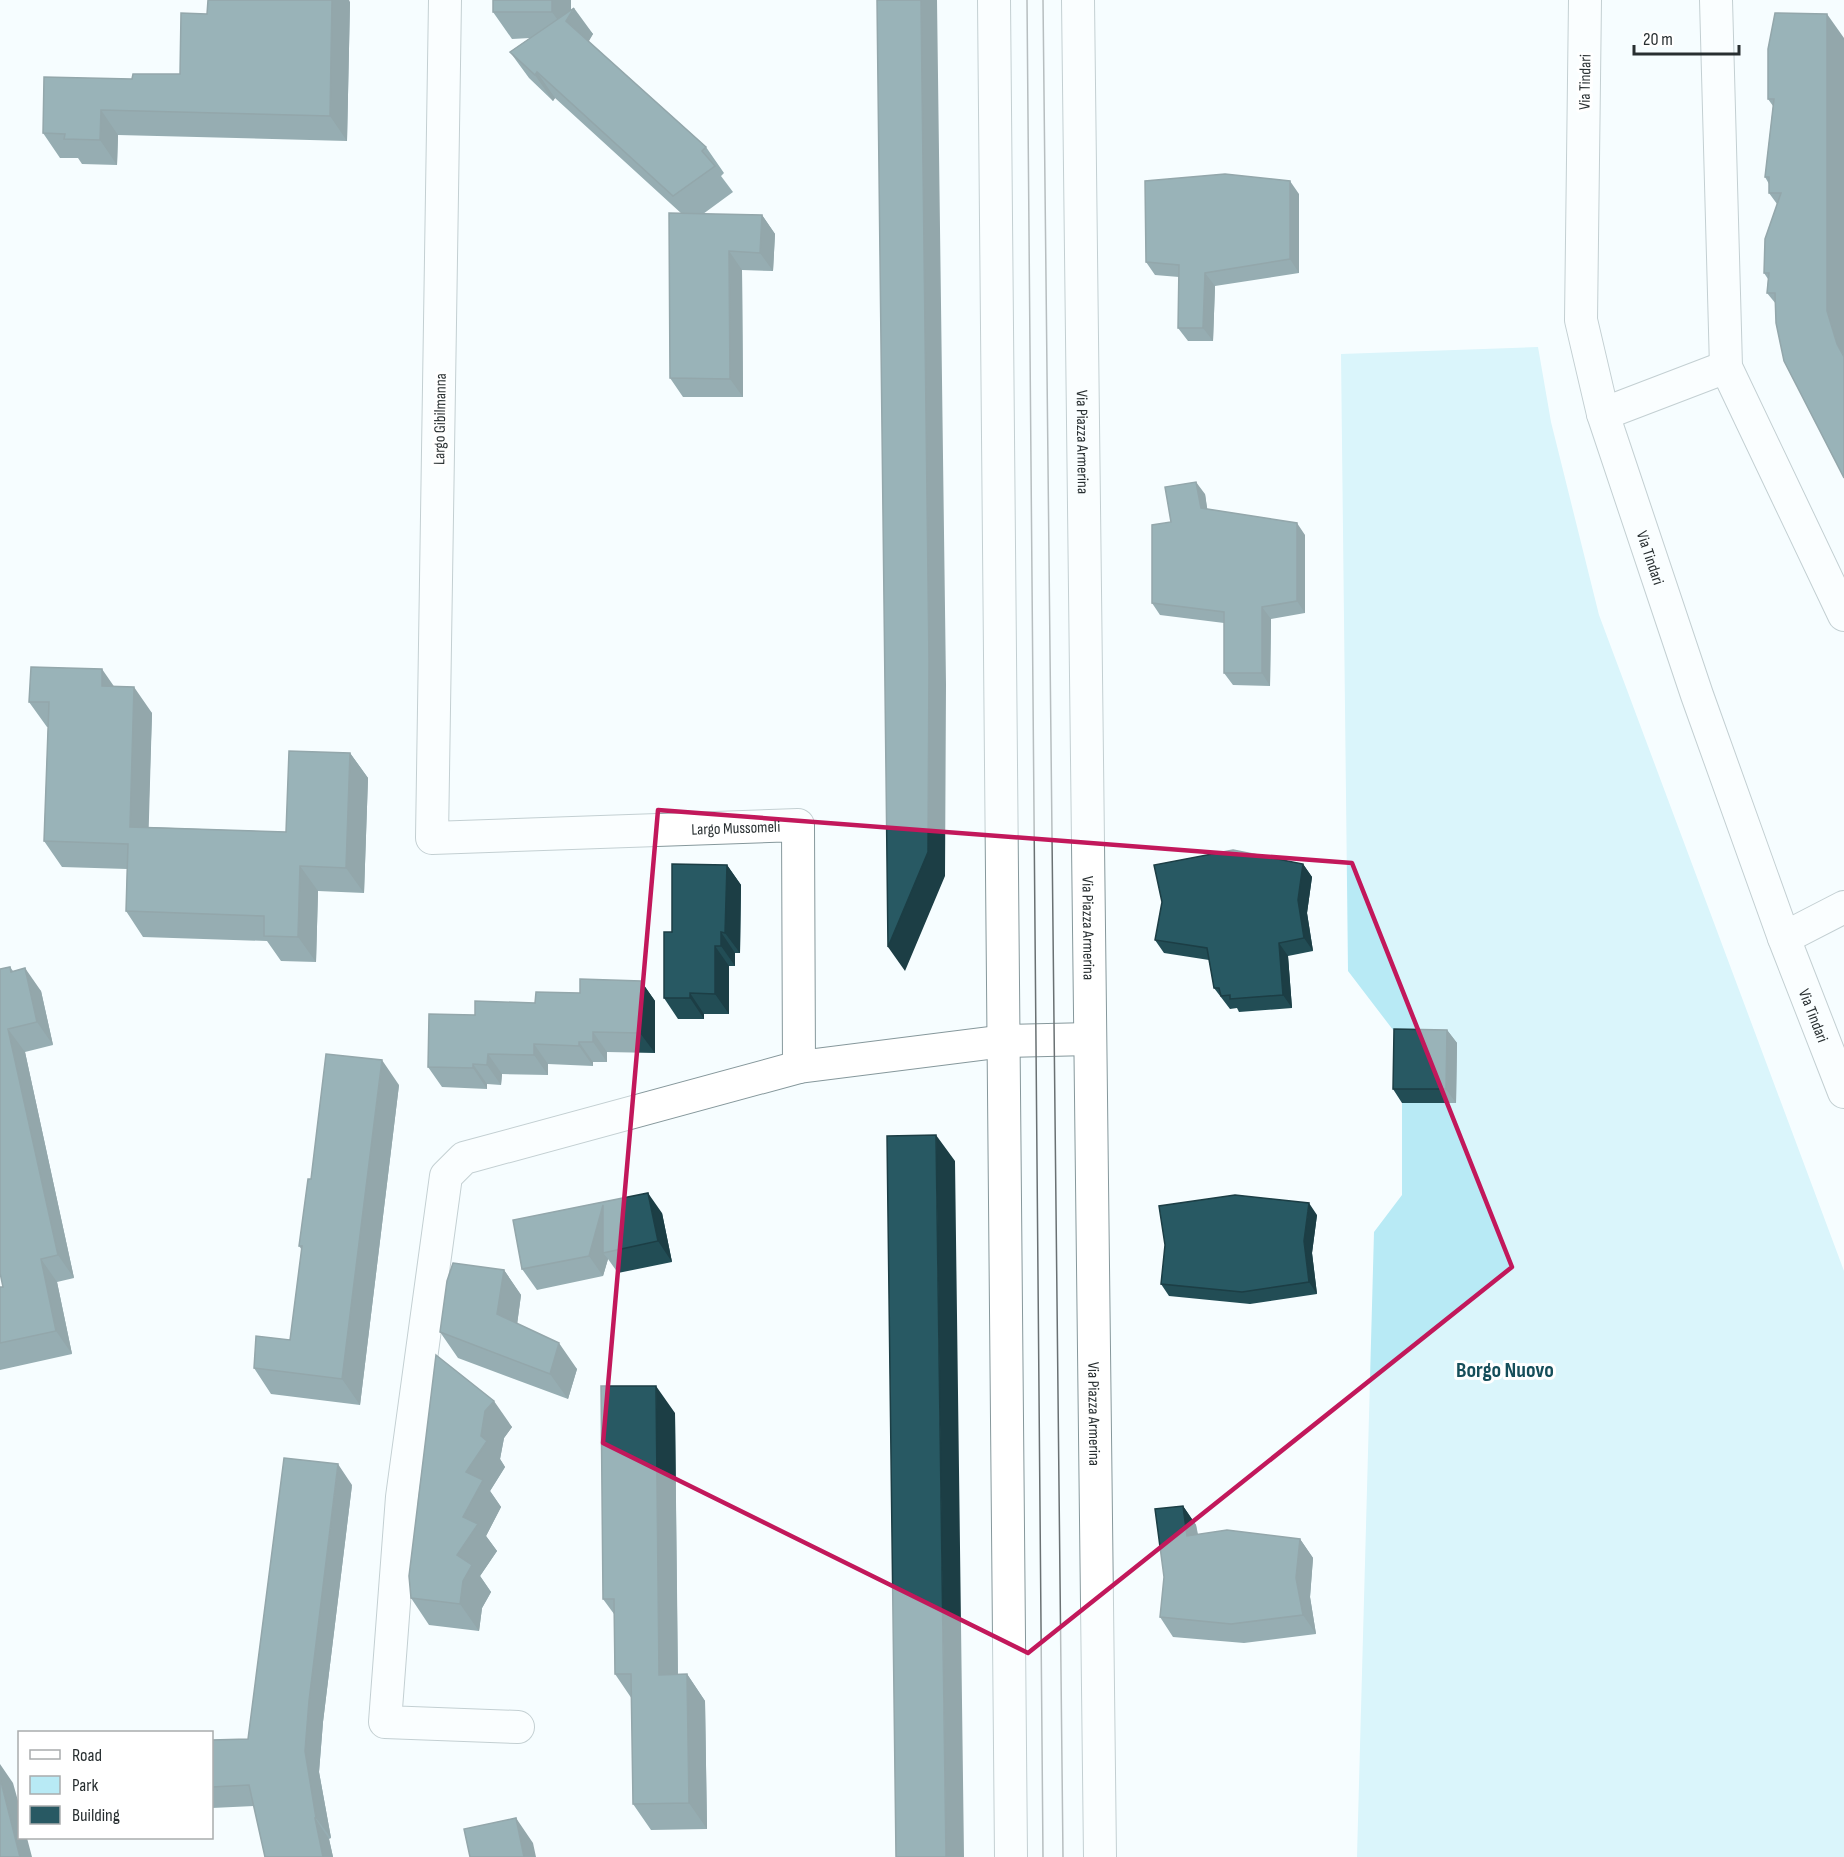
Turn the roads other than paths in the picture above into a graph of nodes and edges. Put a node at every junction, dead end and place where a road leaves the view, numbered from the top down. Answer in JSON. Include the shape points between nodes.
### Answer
{"nodes":[{"id":1,"x":445,"y":0,"type":"edge"},
{"id":2,"x":994,"y":0,"type":"edge"},
{"id":3,"x":1078,"y":0,"type":"edge"},
{"id":4,"x":1585,"y":0,"type":"edge"},
{"id":5,"x":1716,"y":0,"type":"edge"},
{"id":6,"x":1726,"y":367,"type":"junction"},
{"id":7,"x":1603,"y":414,"type":"junction"},
{"id":8,"x":1844,"y":615,"type":"edge"},
{"id":9,"x":432,"y":838,"type":"joint"},
{"id":10,"x":1844,"y":907,"type":"edge"},
{"id":11,"x":1784,"y":938,"type":"junction"},
{"id":12,"x":1090,"y":1039,"type":"junction"},
{"id":13,"x":1005,"y":1041,"type":"junction"},
{"id":14,"x":799,"y":1067,"type":"junction"},
{"id":15,"x":1844,"y":1092,"type":"edge"},
{"id":16,"x":518,"y":1727,"type":"dead end"},
{"id":17,"x":1011,"y":1857,"type":"edge"},
{"id":18,"x":1100,"y":1857,"type":"edge"}],
"edges":[{"from":1,"to":9,"type":"street","name":"Largo Gibilmanna"},
{"from":2,"to":13,"type":"street"},
{"from":3,"to":12,"type":"street","name":"Via Piazza Armerina"},
{"from":4,"to":7,"type":"street","name":"Via Tindari","via":[[1581,320]]},
{"from":5,"to":6,"type":"street"},
{"from":6,"to":7,"type":"street"},
{"from":6,"to":8,"type":"street"},
{"from":7,"to":11,"type":"street","name":"Via Tindari"},
{"from":9,"to":14,"type":"street","name":"Largo Mussomeli","via":[[798,825]]},
{"from":10,"to":11,"type":"street"},
{"from":11,"to":15,"type":"street","name":"Via Tindari"},
{"from":12,"to":13,"type":"street"},
{"from":12,"to":18,"type":"street","name":"Via Piazza Armerina"},
{"from":13,"to":14,"type":"street"},
{"from":13,"to":17,"type":"street"},
{"from":14,"to":16,"type":"street","via":[[464,1158],[446,1176],[402,1497],[385,1722]]}]}
